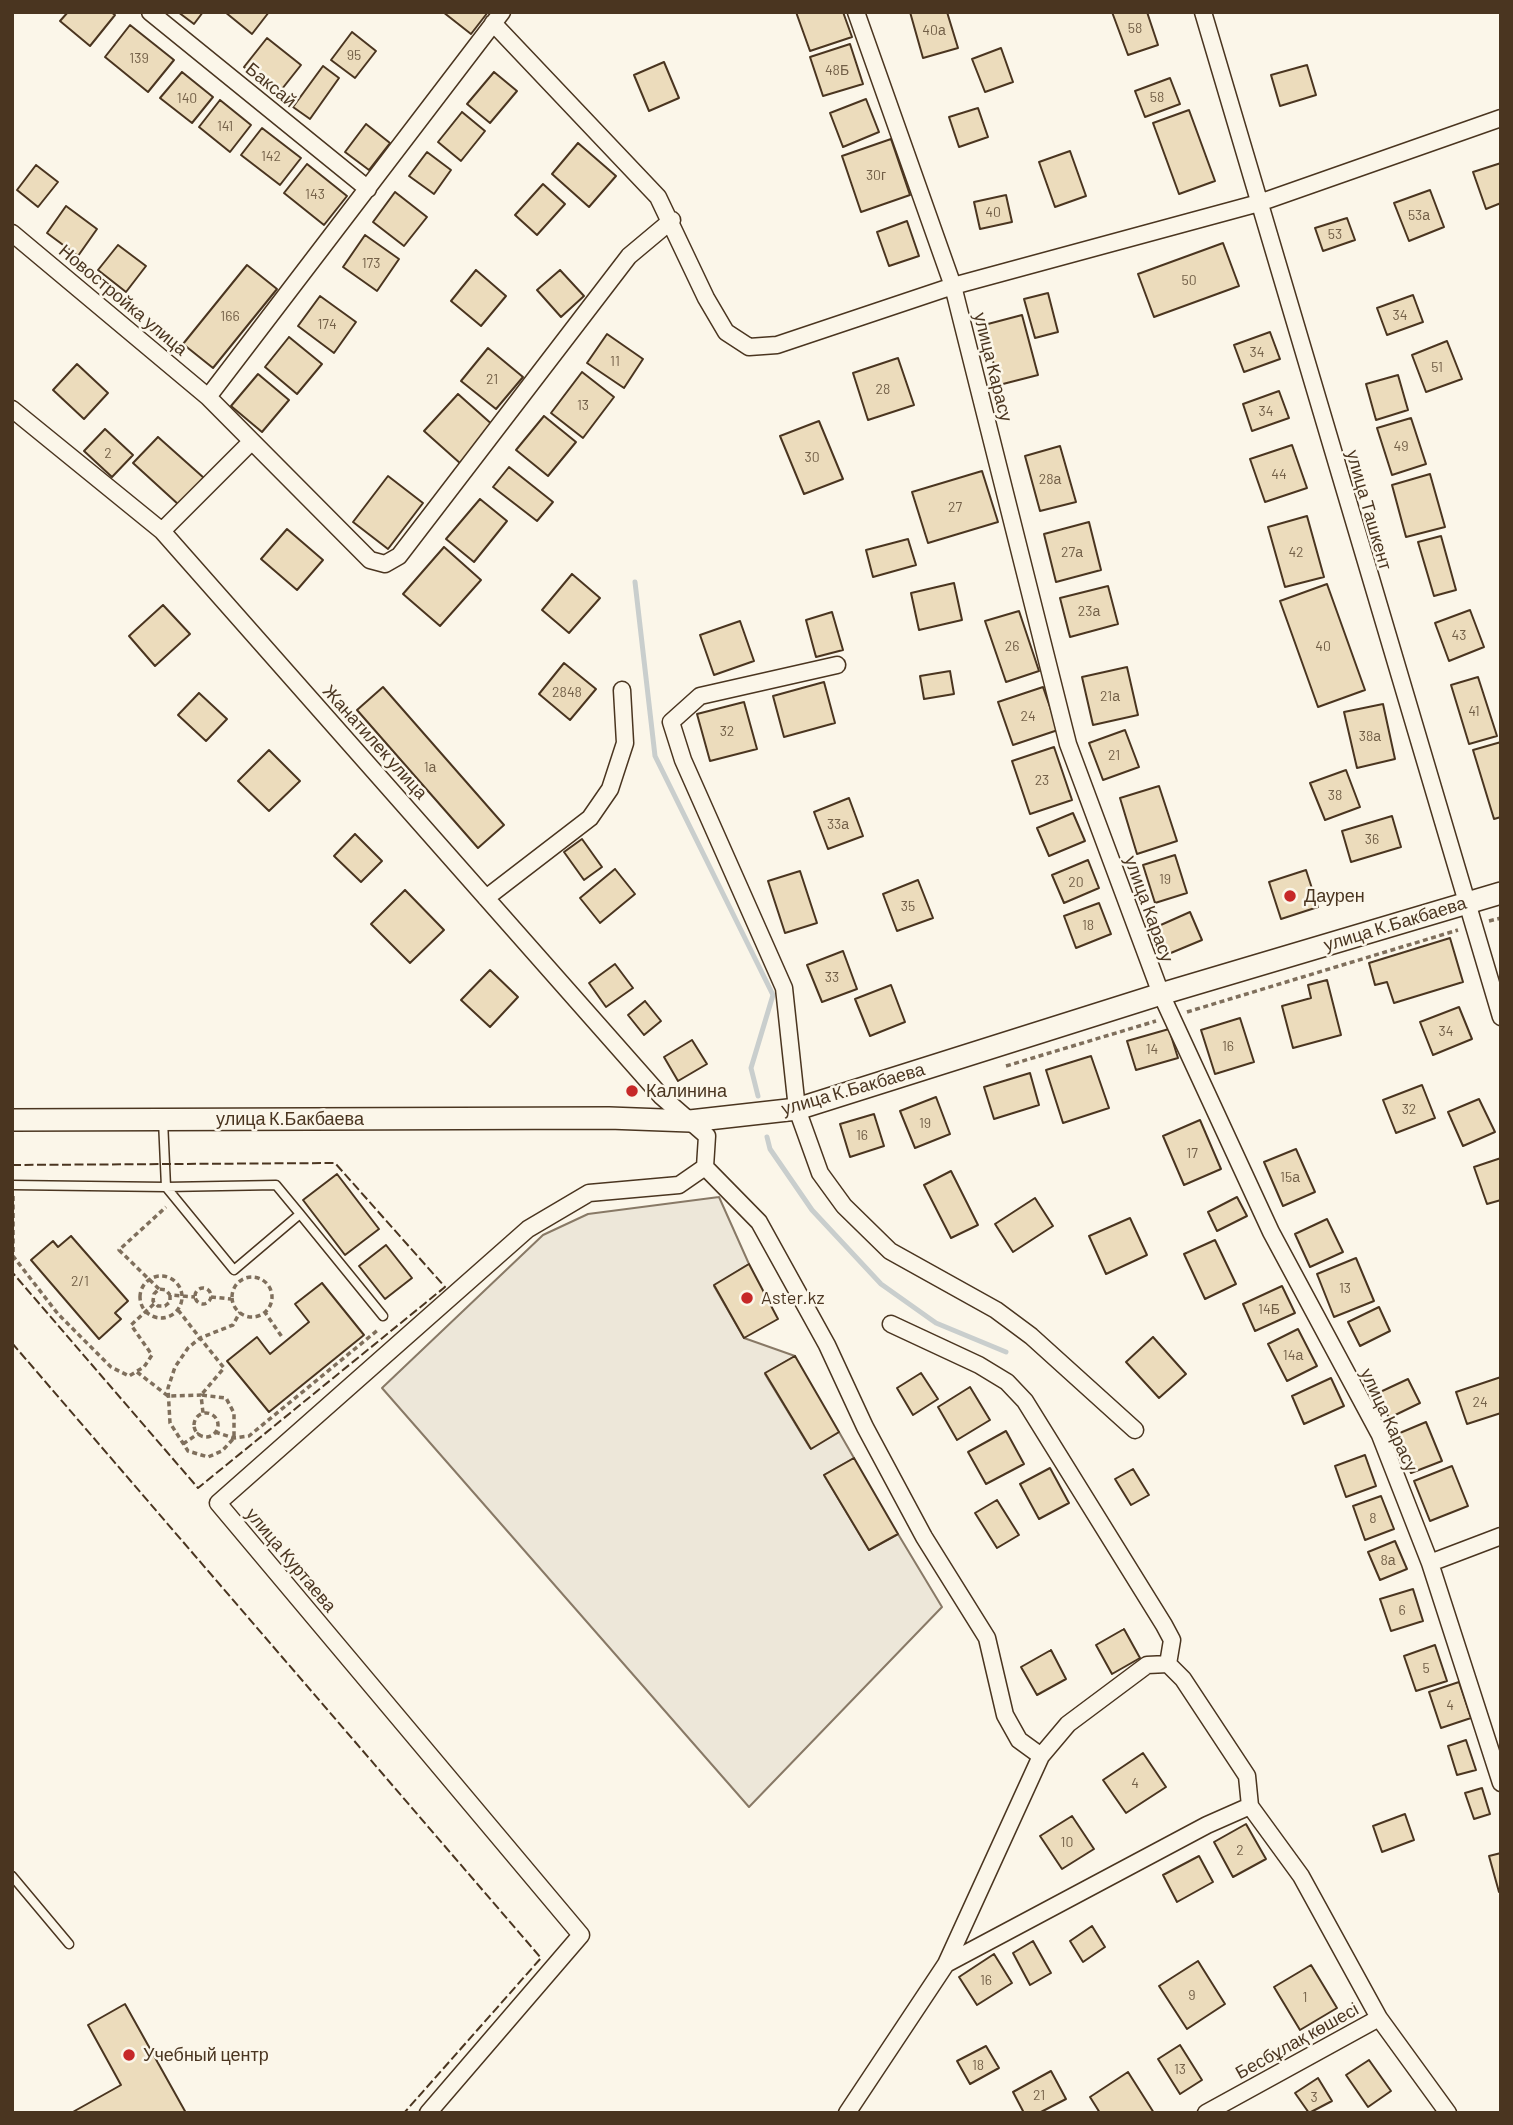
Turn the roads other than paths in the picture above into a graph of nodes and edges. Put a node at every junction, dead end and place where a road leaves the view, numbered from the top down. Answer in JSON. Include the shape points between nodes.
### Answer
{"nodes":[{"id":1,"x":150,"y":12,"type":"edge"},
{"id":2,"x":856,"y":12,"type":"edge"},
{"id":3,"x":1203,"y":12,"type":"edge"},
{"id":4,"x":498,"y":17,"type":"edge"},
{"id":5,"x":1501,"y":118,"type":"edge"},
{"id":6,"x":368,"y":189,"type":"junction"},
{"id":7,"x":1259,"y":203,"type":"junction"},
{"id":8,"x":671,"y":220,"type":"junction"},
{"id":9,"x":12,"y":233,"type":"edge"},
{"id":10,"x":953,"y":286,"type":"junction"},
{"id":11,"x":208,"y":397,"type":"junction"},
{"id":12,"x":12,"y":409,"type":"edge"},
{"id":13,"x":251,"y":442,"type":"junction"},
{"id":14,"x":162,"y":531,"type":"junction"},
{"id":15,"x":837,"y":665,"type":"dead end"},
{"id":16,"x":622,"y":690,"type":"dead end"},
{"id":17,"x":1501,"y":893,"type":"edge"},
{"id":18,"x":486,"y":898,"type":"junction"},
{"id":19,"x":1464,"y":903,"type":"junction"},
{"id":20,"x":1160,"y":994,"type":"junction"},
{"id":21,"x":1501,"y":1017,"type":"edge"},
{"id":22,"x":797,"y":1109,"type":"junction"},
{"id":23,"x":163,"y":1119,"type":"junction"},
{"id":24,"x":12,"y":1120,"type":"edge"},
{"id":25,"x":690,"y":1121,"type":"junction"},
{"id":26,"x":705,"y":1167,"type":"junction"},
{"id":27,"x":12,"y":1187,"type":"edge"},
{"id":28,"x":166,"y":1187,"type":"junction"},
{"id":29,"x":300,"y":1214,"type":"junction"},
{"id":30,"x":383,"y":1316,"type":"road end"},
{"id":31,"x":891,"y":1324,"type":"dead end"},
{"id":32,"x":1135,"y":1430,"type":"dead end"},
{"id":33,"x":1501,"y":1536,"type":"edge"},
{"id":34,"x":1430,"y":1563,"type":"junction"},
{"id":35,"x":1168,"y":1664,"type":"junction"},
{"id":36,"x":1041,"y":1756,"type":"junction"},
{"id":37,"x":1501,"y":1783,"type":"edge"},
{"id":38,"x":1250,"y":1806,"type":"junction"},
{"id":39,"x":12,"y":1876,"type":"edge"},
{"id":40,"x":69,"y":1944,"type":"dead end"},
{"id":41,"x":946,"y":1964,"type":"junction"},
{"id":42,"x":1379,"y":2018,"type":"junction"},
{"id":43,"x":428,"y":2113,"type":"edge"},
{"id":44,"x":847,"y":2113,"type":"edge"},
{"id":45,"x":1206,"y":2113,"type":"edge"},
{"id":46,"x":1448,"y":2113,"type":"edge"}],
"edges":[{"from":1,"to":6,"type":"street","name":"Баксай"},
{"from":2,"to":10,"type":"street","name":"улица Карасу"},
{"from":3,"to":7,"type":"street","name":"улица Ташкент"},
{"from":4,"to":6,"type":"street"},
{"from":4,"to":8,"type":"street","via":[[658,197]]},
{"from":5,"to":7,"type":"street"},
{"from":6,"to":11,"type":"street"},
{"from":7,"to":10,"type":"street"},
{"from":7,"to":19,"type":"street","name":"улица Ташкент"},
{"from":8,"to":10,"type":"street","via":[[726,332],[749,347],[777,345]]},
{"from":8,"to":13,"type":"street","name":"Новостройка улица","via":[[629,257],[399,556],[385,564],[370,560]]},
{"from":9,"to":11,"type":"street","name":"Новостройка улица"},
{"from":10,"to":20,"type":"street","name":"улица Карасу","via":[[1068,744]]},
{"from":11,"to":13,"type":"street","name":"Новостройка улица"},
{"from":12,"to":14,"type":"street","name":"Жанатилек улица"},
{"from":13,"to":14,"type":"street"},
{"from":14,"to":18,"type":"street","name":"Жанатилек улица"},
{"from":15,"to":22,"type":"street","via":[[700,696],[671,722],[683,760],[784,988]]},
{"from":16,"to":18,"type":"street","via":[[625,743],[610,789],[590,818]]},
{"from":17,"to":19,"type":"street","name":"улица К.Бакбаева"},
{"from":18,"to":25,"type":"street","name":"Жанатилек улица","via":[[661,1096]]},
{"from":19,"to":20,"type":"street","name":"улица К.Бакбаева"},
{"from":19,"to":21,"type":"street","name":"улица Ташкент"},
{"from":20,"to":22,"type":"street","name":"улица К.Бакбаева"},
{"from":20,"to":34,"type":"street","name":"улица Карасу","via":[[1271,1232],[1380,1435]]},
{"from":22,"to":25,"type":"street","name":"улица К.Бакбаева"},
{"from":22,"to":32,"type":"street","via":[[820,1173],[866,1230],[890,1251],[996,1310],[1031,1336]]},
{"from":23,"to":24,"type":"street","name":"улица К.Бакбаева"},
{"from":23,"to":25,"type":"street","name":"улица К.Бакбаева"},
{"from":23,"to":28,"type":"lane"},
{"from":25,"to":26,"type":"street","via":[[707,1136]]},
{"from":26,"to":36,"type":"street","via":[[760,1222],[918,1525],[987,1638],[1005,1715],[1019,1740]]},
{"from":26,"to":43,"type":"street","name":"улица Куртаева","via":[[680,1185],[589,1193],[528,1229],[218,1503],[581,1935]]},
{"from":27,"to":28,"type":"lane"},
{"from":28,"to":29,"type":"lane","via":[[276,1185]]},
{"from":28,"to":29,"type":"lane","via":[[234,1270]]},
{"from":29,"to":30,"type":"lane"},
{"from":31,"to":35,"type":"street","via":[[979,1365],[1007,1382],[1026,1401],[1164,1625],[1172,1640]]},
{"from":33,"to":34,"type":"street"},
{"from":34,"to":37,"type":"street","name":"улица Карасу"},
{"from":35,"to":36,"type":"street","via":[[1147,1665],[1068,1724]]},
{"from":35,"to":38,"type":"street","via":[[1183,1679],[1247,1776]]},
{"from":36,"to":41,"type":"street"},
{"from":38,"to":41,"type":"street"},
{"from":38,"to":42,"type":"street","via":[[1301,1876]]},
{"from":39,"to":40,"type":"lane"},
{"from":41,"to":44,"type":"street"},
{"from":42,"to":45,"type":"street","name":"Бесбұлақ көшесі"},
{"from":42,"to":46,"type":"street","name":"Бесбұлақ көшесі"}]}
